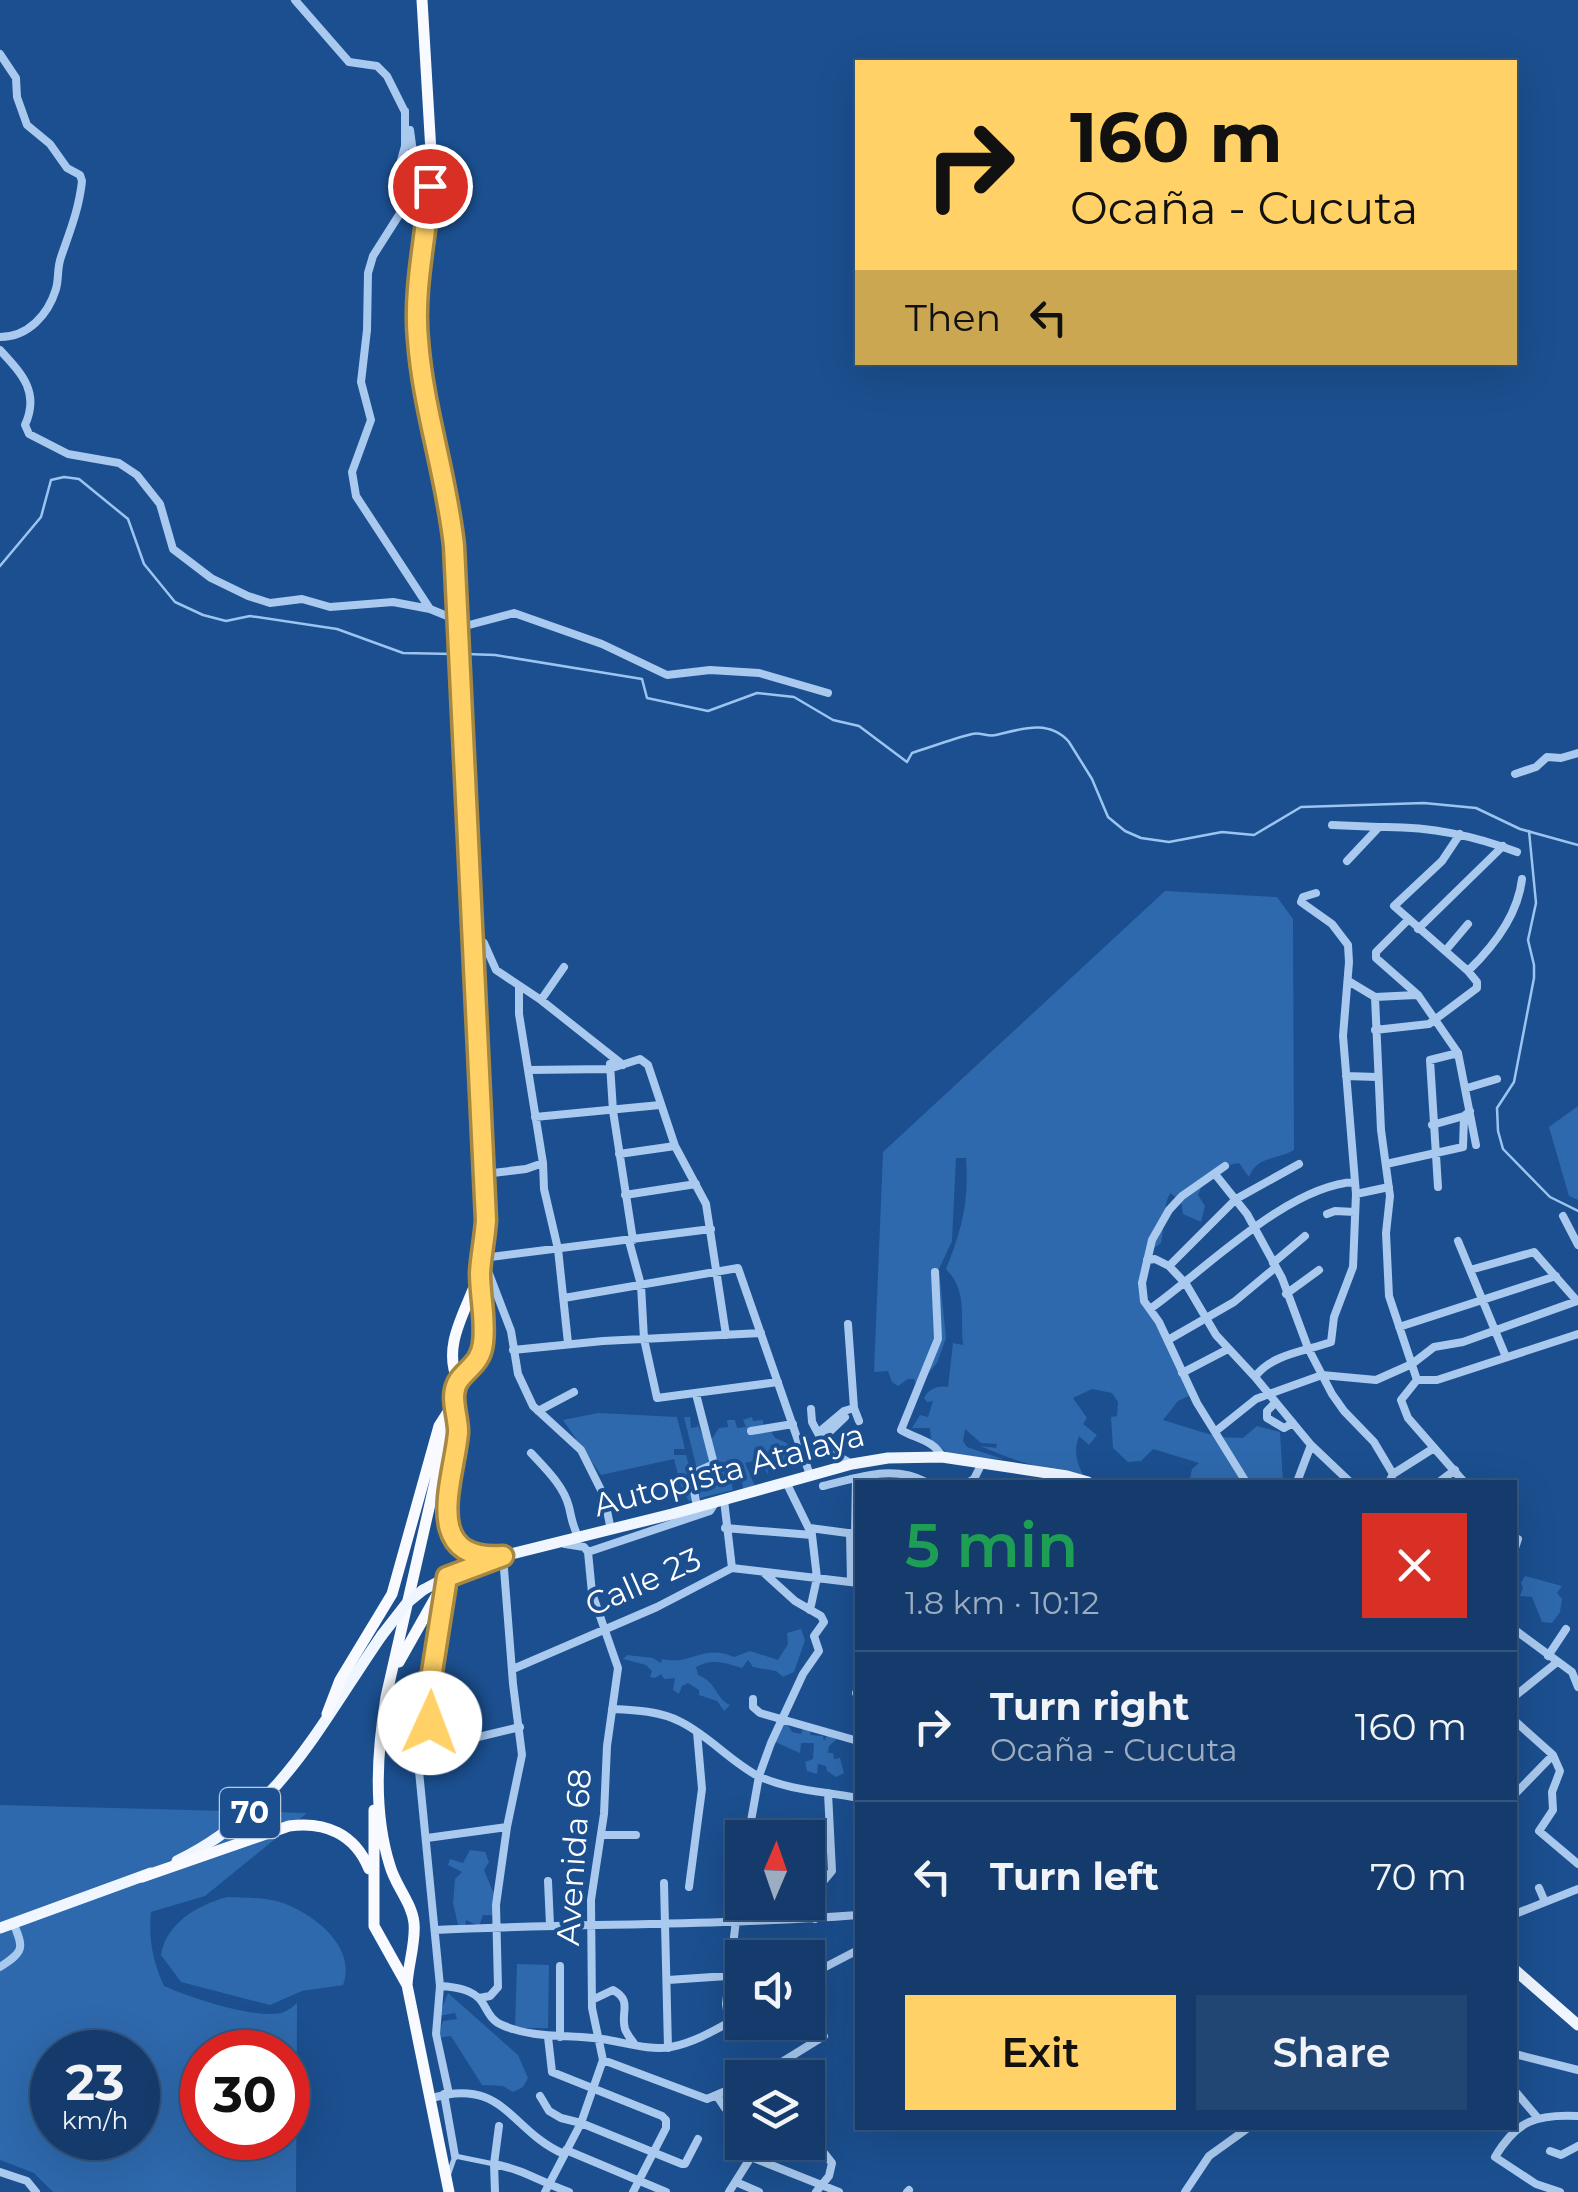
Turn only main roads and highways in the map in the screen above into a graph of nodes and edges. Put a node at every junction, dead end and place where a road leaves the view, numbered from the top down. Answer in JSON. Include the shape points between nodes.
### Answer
{"nodes":[{"id":1,"x":422,"y":0,"type":"edge"},
{"id":2,"x":482,"y":1264,"type":"junction"},
{"id":3,"x":458,"y":1329,"type":"junction"},
{"id":4,"x":484,"y":1338,"type":"junction"},
{"id":5,"x":458,"y":1381,"type":"junction"},
{"id":6,"x":454,"y":1405,"type":"junction"},
{"id":7,"x":1081,"y":1480,"type":"edge"},
{"id":8,"x":503,"y":1556,"type":"junction"},
{"id":9,"x":447,"y":1577,"type":"junction"},
{"id":10,"x":390,"y":1684,"type":"junction"},
{"id":11,"x":327,"y":1714,"type":"junction"},
{"id":12,"x":378,"y":1791,"type":"junction"},
{"id":13,"x":372,"y":1876,"type":"junction"},
{"id":14,"x":142,"y":1877,"type":"junction"},
{"id":15,"x":6,"y":1926,"type":"edge"},
{"id":16,"x":414,"y":1932,"type":"junction"},
{"id":17,"x":380,"y":1942,"type":"junction"},
{"id":18,"x":1517,"y":1972,"type":"edge"},
{"id":19,"x":407,"y":1985,"type":"junction"},
{"id":20,"x":1578,"y":2025,"type":"edge"},
{"id":21,"x":448,"y":2185,"type":"edge"}],
"edges":[{"from":1,"to":2,"type":"highway","via":[[431,120],[418,345],[450,505],[486,1220]]},
{"from":2,"to":3,"type":"highway"},
{"from":2,"to":4,"type":"highway"},
{"from":3,"to":4,"type":"highway","via":[[473,1326]]},
{"from":3,"to":5,"type":"highway","via":[[451,1355]]},
{"from":4,"to":5,"type":"highway","via":[[477,1363]]},
{"from":5,"to":6,"type":"highway"},
{"from":6,"to":8,"type":"highway","via":[[458,1430],[445,1518],[467,1548]]},
{"from":6,"to":10,"type":"highway"},
{"from":6,"to":11,"type":"highway","via":[[438,1426],[392,1594]]},
{"from":7,"to":8,"type":"main road","name":"Autopista Atalaya","number":"70","via":[[942,1457],[888,1458]]},
{"from":8,"to":9,"type":"main road","number":"70"},
{"from":9,"to":10,"type":"highway"},
{"from":9,"to":11,"type":"main road","number":"70","bridge":true,"via":[[423,1590],[382,1635]]},
{"from":10,"to":12,"type":"highway"},
{"from":11,"to":14,"type":"main road","number":"70","via":[[258,1808],[202,1848]]},
{"from":12,"to":13,"type":"highway"},
{"from":12,"to":16,"type":"highway","via":[[385,1850]]},
{"from":13,"to":14,"type":"highway","via":[[345,1836],[305,1824]]},
{"from":13,"to":17,"type":"highway"},
{"from":14,"to":15,"type":"main road","number":"70"},
{"from":16,"to":17,"type":"highway","via":[[400,1946]]},
{"from":16,"to":19,"type":"highway"},
{"from":17,"to":19,"type":"highway"},
{"from":18,"to":20,"type":"main road"},
{"from":19,"to":21,"type":"highway"}]}
